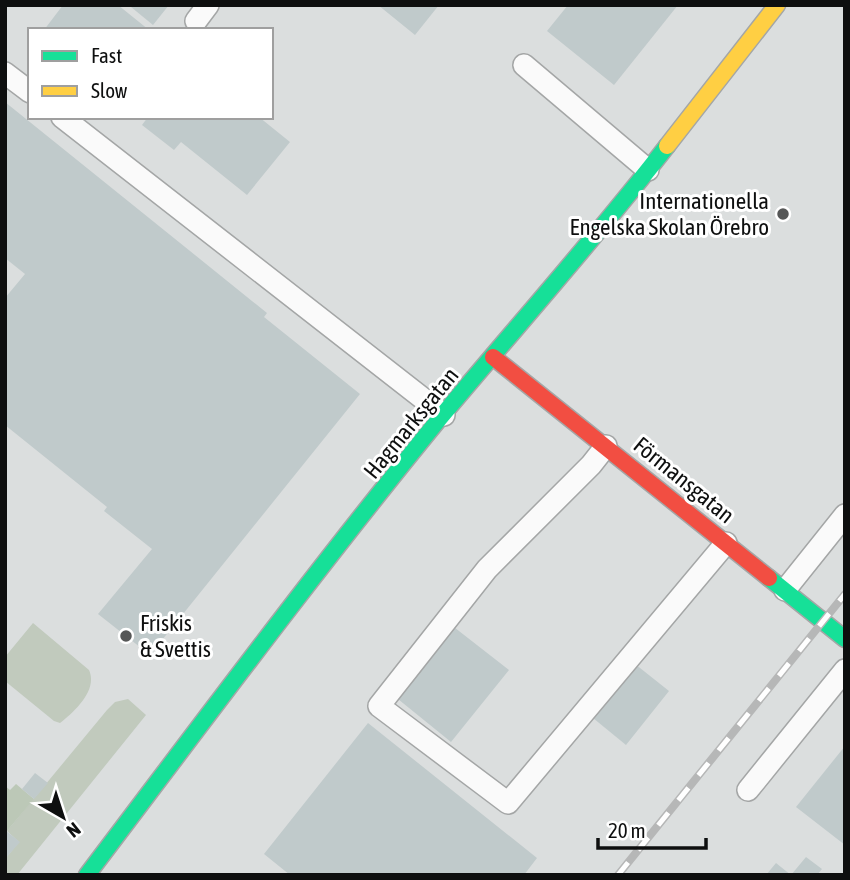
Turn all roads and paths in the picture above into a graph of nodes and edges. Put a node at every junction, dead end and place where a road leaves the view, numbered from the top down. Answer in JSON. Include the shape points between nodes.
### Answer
{"nodes":[{"id":1,"x":777,"y":5,"type":"edge"},
{"id":2,"x":524,"y":65,"type":"dead end"},
{"id":3,"x":5,"y":73,"type":"edge"},
{"id":4,"x":28,"y":90,"type":"edge"},
{"id":5,"x":65,"y":119,"type":"edge"},
{"id":6,"x":648,"y":170,"type":"junction"},
{"id":7,"x":494,"y":357,"type":"junction"},
{"id":8,"x":444,"y":415,"type":"junction"},
{"id":9,"x":606,"y":446,"type":"junction"},
{"id":10,"x":845,"y":515,"type":"edge"},
{"id":11,"x":726,"y":543,"type":"junction"},
{"id":12,"x":785,"y":590,"type":"junction"},
{"id":13,"x":845,"y":639,"type":"edge"},
{"id":14,"x":845,"y":670,"type":"edge"},
{"id":15,"x":748,"y":790,"type":"dead end"},
{"id":16,"x":87,"y":875,"type":"edge"}],
"edges":[{"from":1,"to":6,"type":"street","name":"Hagmarksgatan"},
{"from":2,"to":6,"type":"lane"},
{"from":3,"to":4,"type":"lane"},
{"from":5,"to":8,"type":"lane"},
{"from":6,"to":7,"type":"street","name":"Hagmarksgatan"},
{"from":7,"to":8,"type":"street","name":"Hagmarksgatan"},
{"from":7,"to":9,"type":"street","name":"Förmansgatan"},
{"from":8,"to":16,"type":"street","name":"Hagmarksgatan"},
{"from":9,"to":11,"type":"street","name":"Förmansgatan"},
{"from":9,"to":11,"type":"lane","via":[[487,569],[379,706],[508,803]]},
{"from":10,"to":12,"type":"lane"},
{"from":11,"to":12,"type":"street","name":"Förmansgatan"},
{"from":12,"to":13,"type":"street","name":"Förmansgatan"},
{"from":14,"to":15,"type":"lane"}]}
